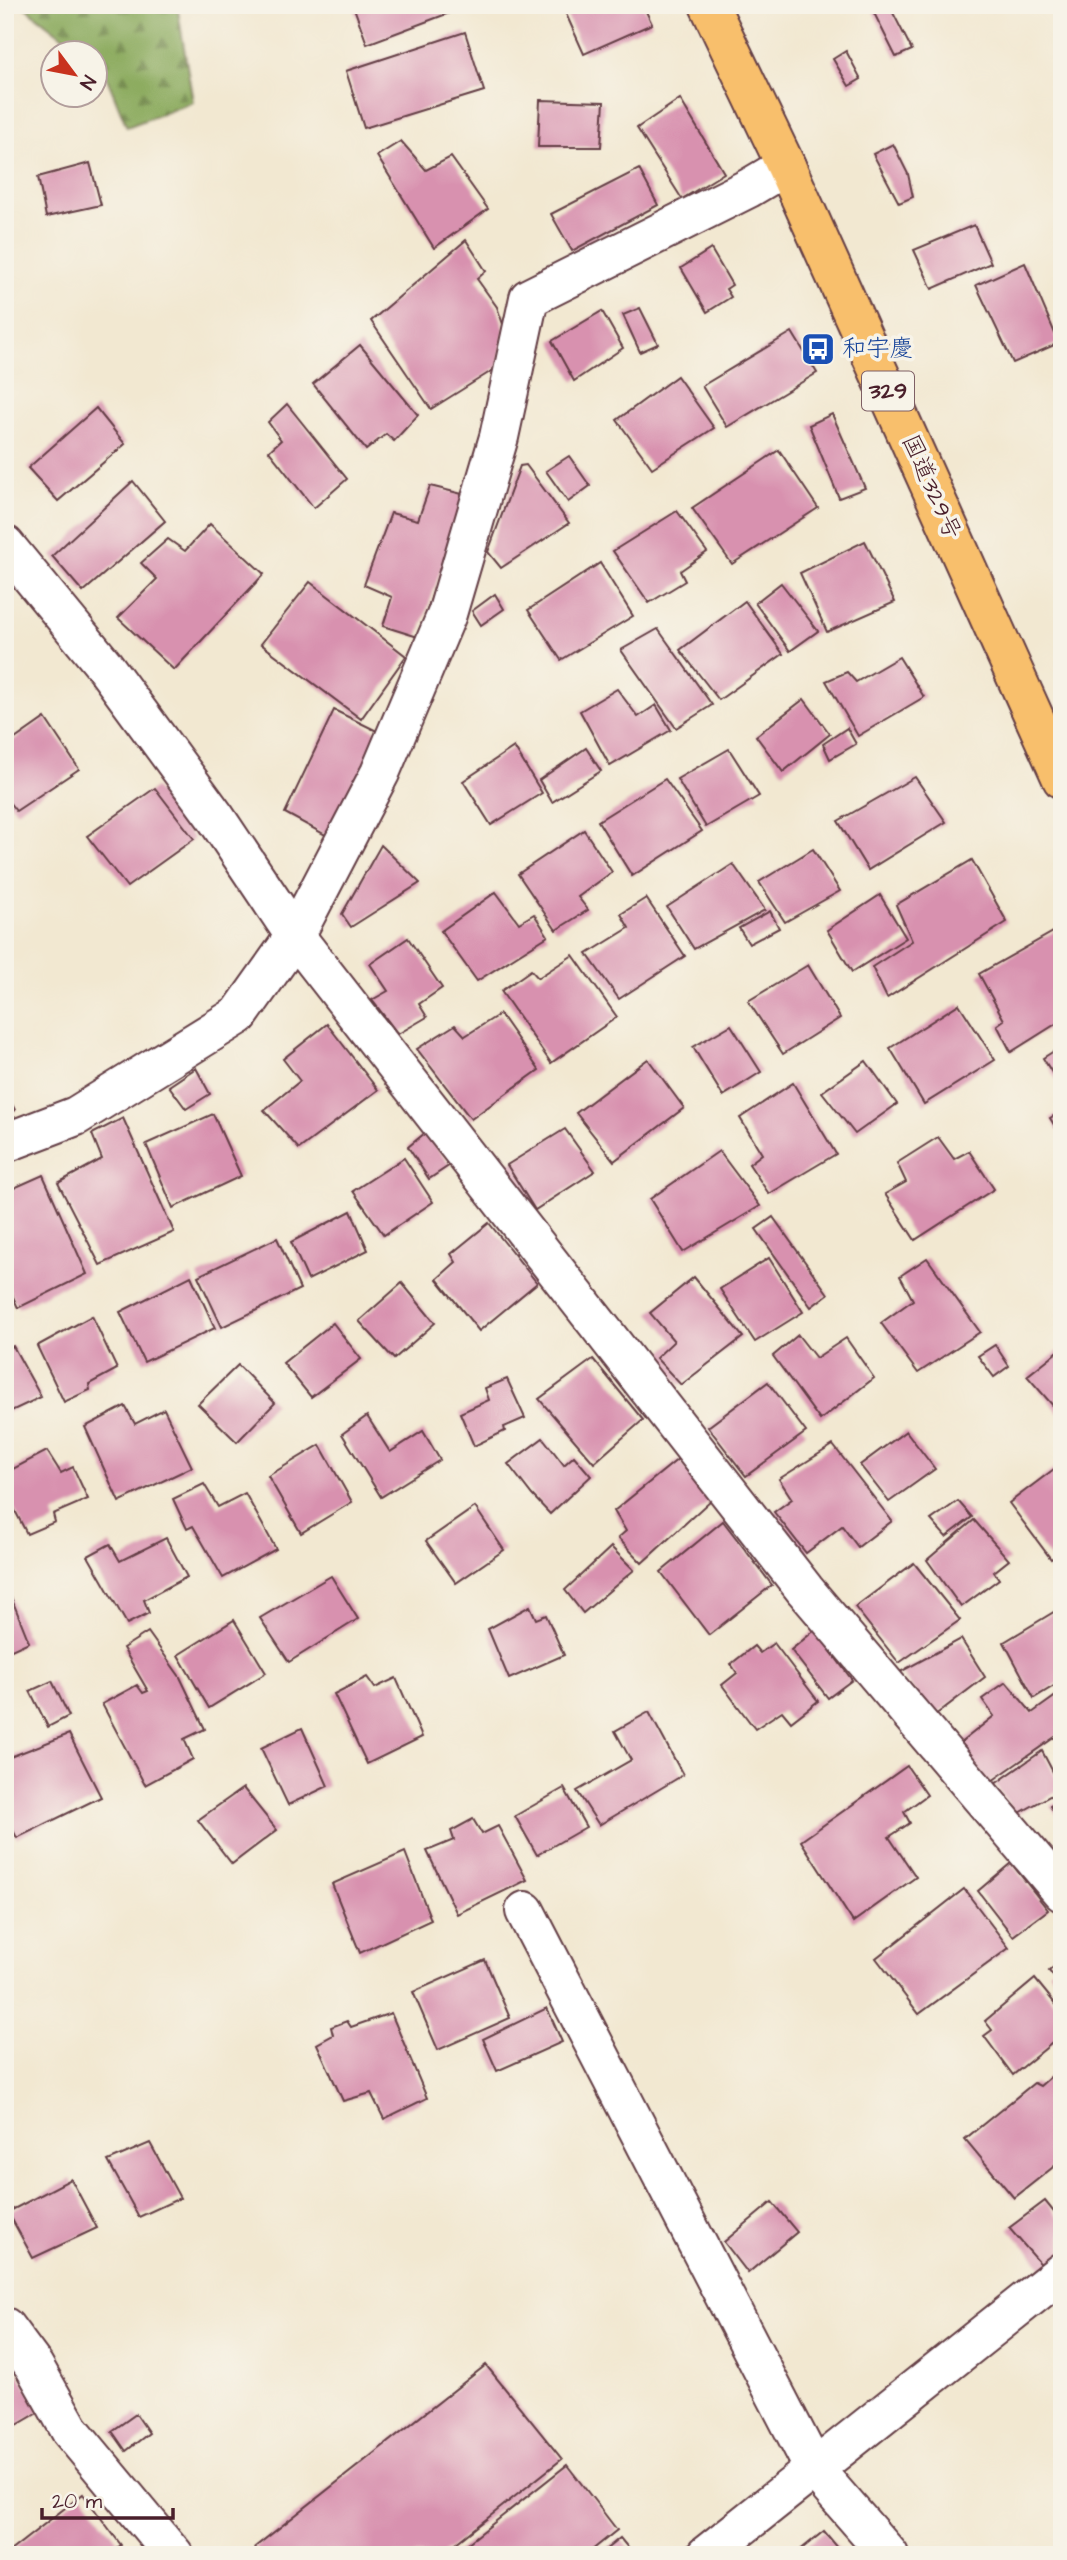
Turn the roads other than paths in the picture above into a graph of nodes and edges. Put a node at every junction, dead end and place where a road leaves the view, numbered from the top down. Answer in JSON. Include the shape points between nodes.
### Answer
{"nodes":[{"id":1,"x":709,"y":5,"type":"edge"},
{"id":2,"x":786,"y":166,"type":"junction"},
{"id":3,"x":5,"y":545,"type":"edge"},
{"id":4,"x":1062,"y":779,"type":"edge"},
{"id":5,"x":295,"y":936,"type":"junction"},
{"id":6,"x":5,"y":1143,"type":"edge"},
{"id":7,"x":1062,"y":1892,"type":"edge"},
{"id":8,"x":525,"y":1911,"type":"dead end"},
{"id":9,"x":1062,"y":2272,"type":"edge"},
{"id":10,"x":5,"y":2328,"type":"edge"},
{"id":11,"x":815,"y":2470,"type":"junction"},
{"id":12,"x":174,"y":2555,"type":"edge"},
{"id":13,"x":706,"y":2555,"type":"edge"},
{"id":14,"x":889,"y":2555,"type":"edge"}],
"edges":[{"from":1,"to":2,"type":"highway","name":"国道329号","number":"329"},
{"from":2,"to":4,"type":"highway","name":"国道329号","number":"329"},
{"from":2,"to":5,"type":"street","via":[[529,298],[499,437],[447,614],[380,773]]},
{"from":3,"to":5,"type":"street","via":[[103,664],[216,818]]},
{"from":5,"to":6,"type":"street","via":[[239,1015],[76,1116]]},
{"from":5,"to":7,"type":"street","via":[[806,1590]]},
{"from":8,"to":11,"type":"street"},
{"from":9,"to":11,"type":"street"},
{"from":10,"to":12,"type":"street","via":[[34,2366],[70,2430]]},
{"from":11,"to":13,"type":"street"},
{"from":11,"to":14,"type":"street"}]}
